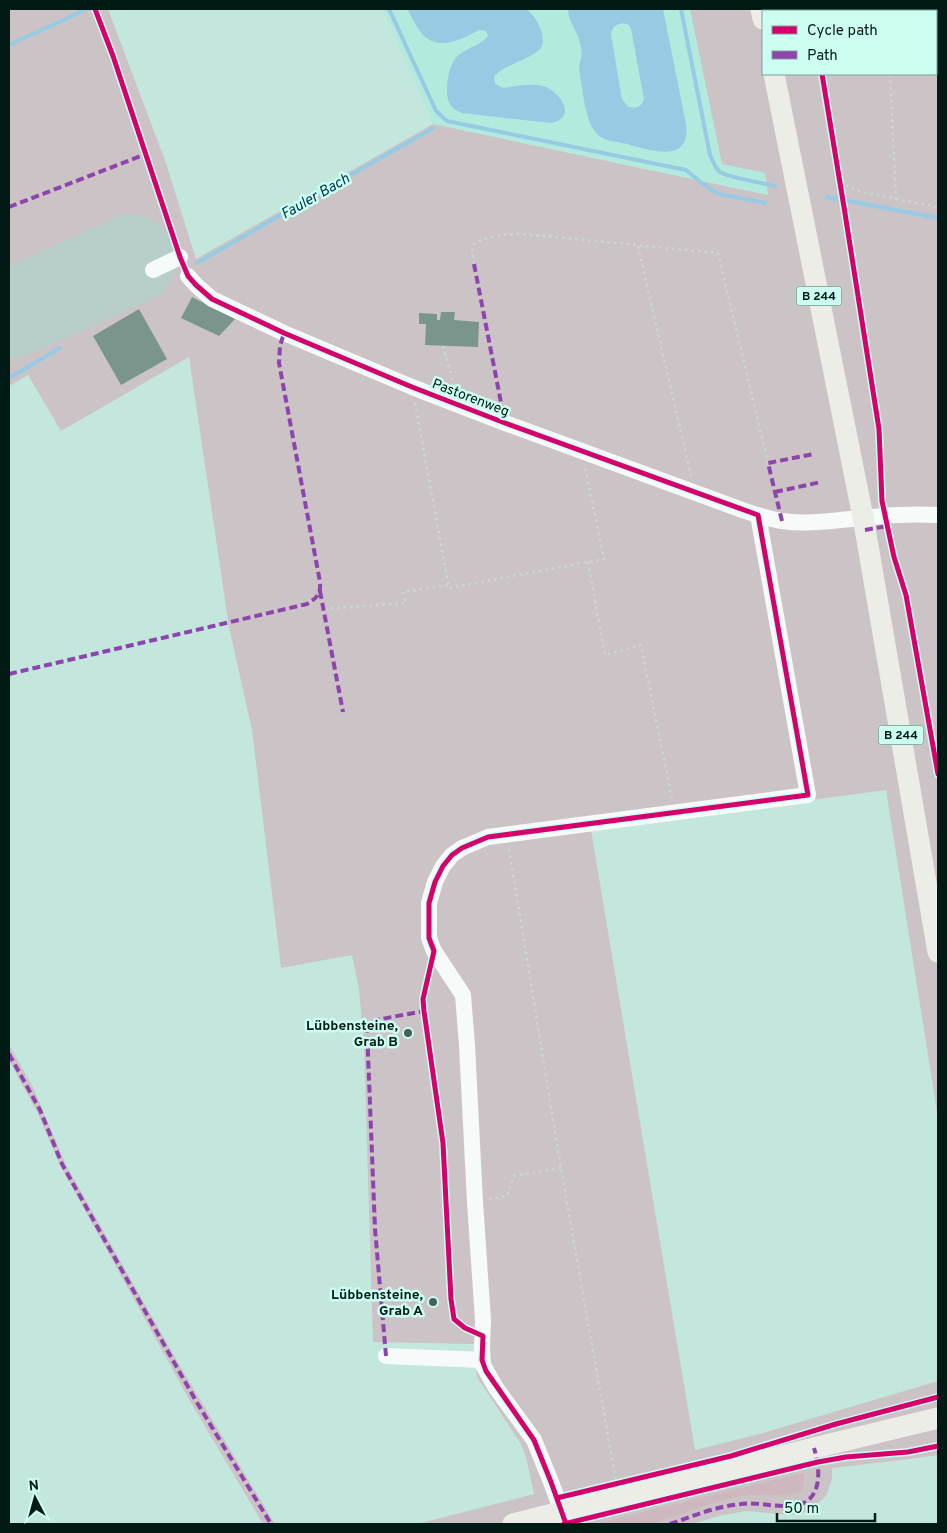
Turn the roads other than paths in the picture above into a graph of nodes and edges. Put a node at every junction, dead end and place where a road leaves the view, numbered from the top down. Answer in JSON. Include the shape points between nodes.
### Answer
{"nodes":[{"id":1,"x":774,"y":75,"type":"edge"},
{"id":2,"x":180,"y":257,"type":"dead end"},
{"id":3,"x":154,"y":270,"type":"dead end"},
{"id":4,"x":188,"y":276,"type":"dead end"},
{"id":5,"x":758,"y":515,"type":"junction"},
{"id":6,"x":938,"y":515,"type":"edge"},
{"id":7,"x":863,"y":518,"type":"junction"},
{"id":8,"x":938,"y":952,"type":"edge"},
{"id":9,"x":386,"y":1356,"type":"dead end"},
{"id":10,"x":482,"y":1360,"type":"junction"},
{"id":11,"x":934,"y":1421,"type":"edge"},
{"id":12,"x":562,"y":1512,"type":"junction"},
{"id":13,"x":513,"y":1524,"type":"edge"}],
"edges":[{"from":1,"to":7,"type":"main road","number":"B 244"},
{"from":2,"to":3,"type":"street"},
{"from":4,"to":5,"type":"street","name":"Pastorenweg","via":[[212,299],[224,305],[412,387]]},
{"from":5,"to":7,"type":"street","name":"Pastorenweg","via":[[796,522]]},
{"from":5,"to":10,"type":"street","via":[[808,795],[488,837],[452,855],[442,866],[435,882],[429,903],[429,938],[434,952],[463,995],[483,1320]]},
{"from":6,"to":7,"type":"street","name":"Pastorenweg"},
{"from":7,"to":8,"type":"main road","number":"B 244"},
{"from":9,"to":10,"type":"street"},
{"from":10,"to":12,"type":"street","via":[[490,1378],[534,1440]]},
{"from":11,"to":12,"type":"main road"},
{"from":12,"to":13,"type":"main road"}]}
